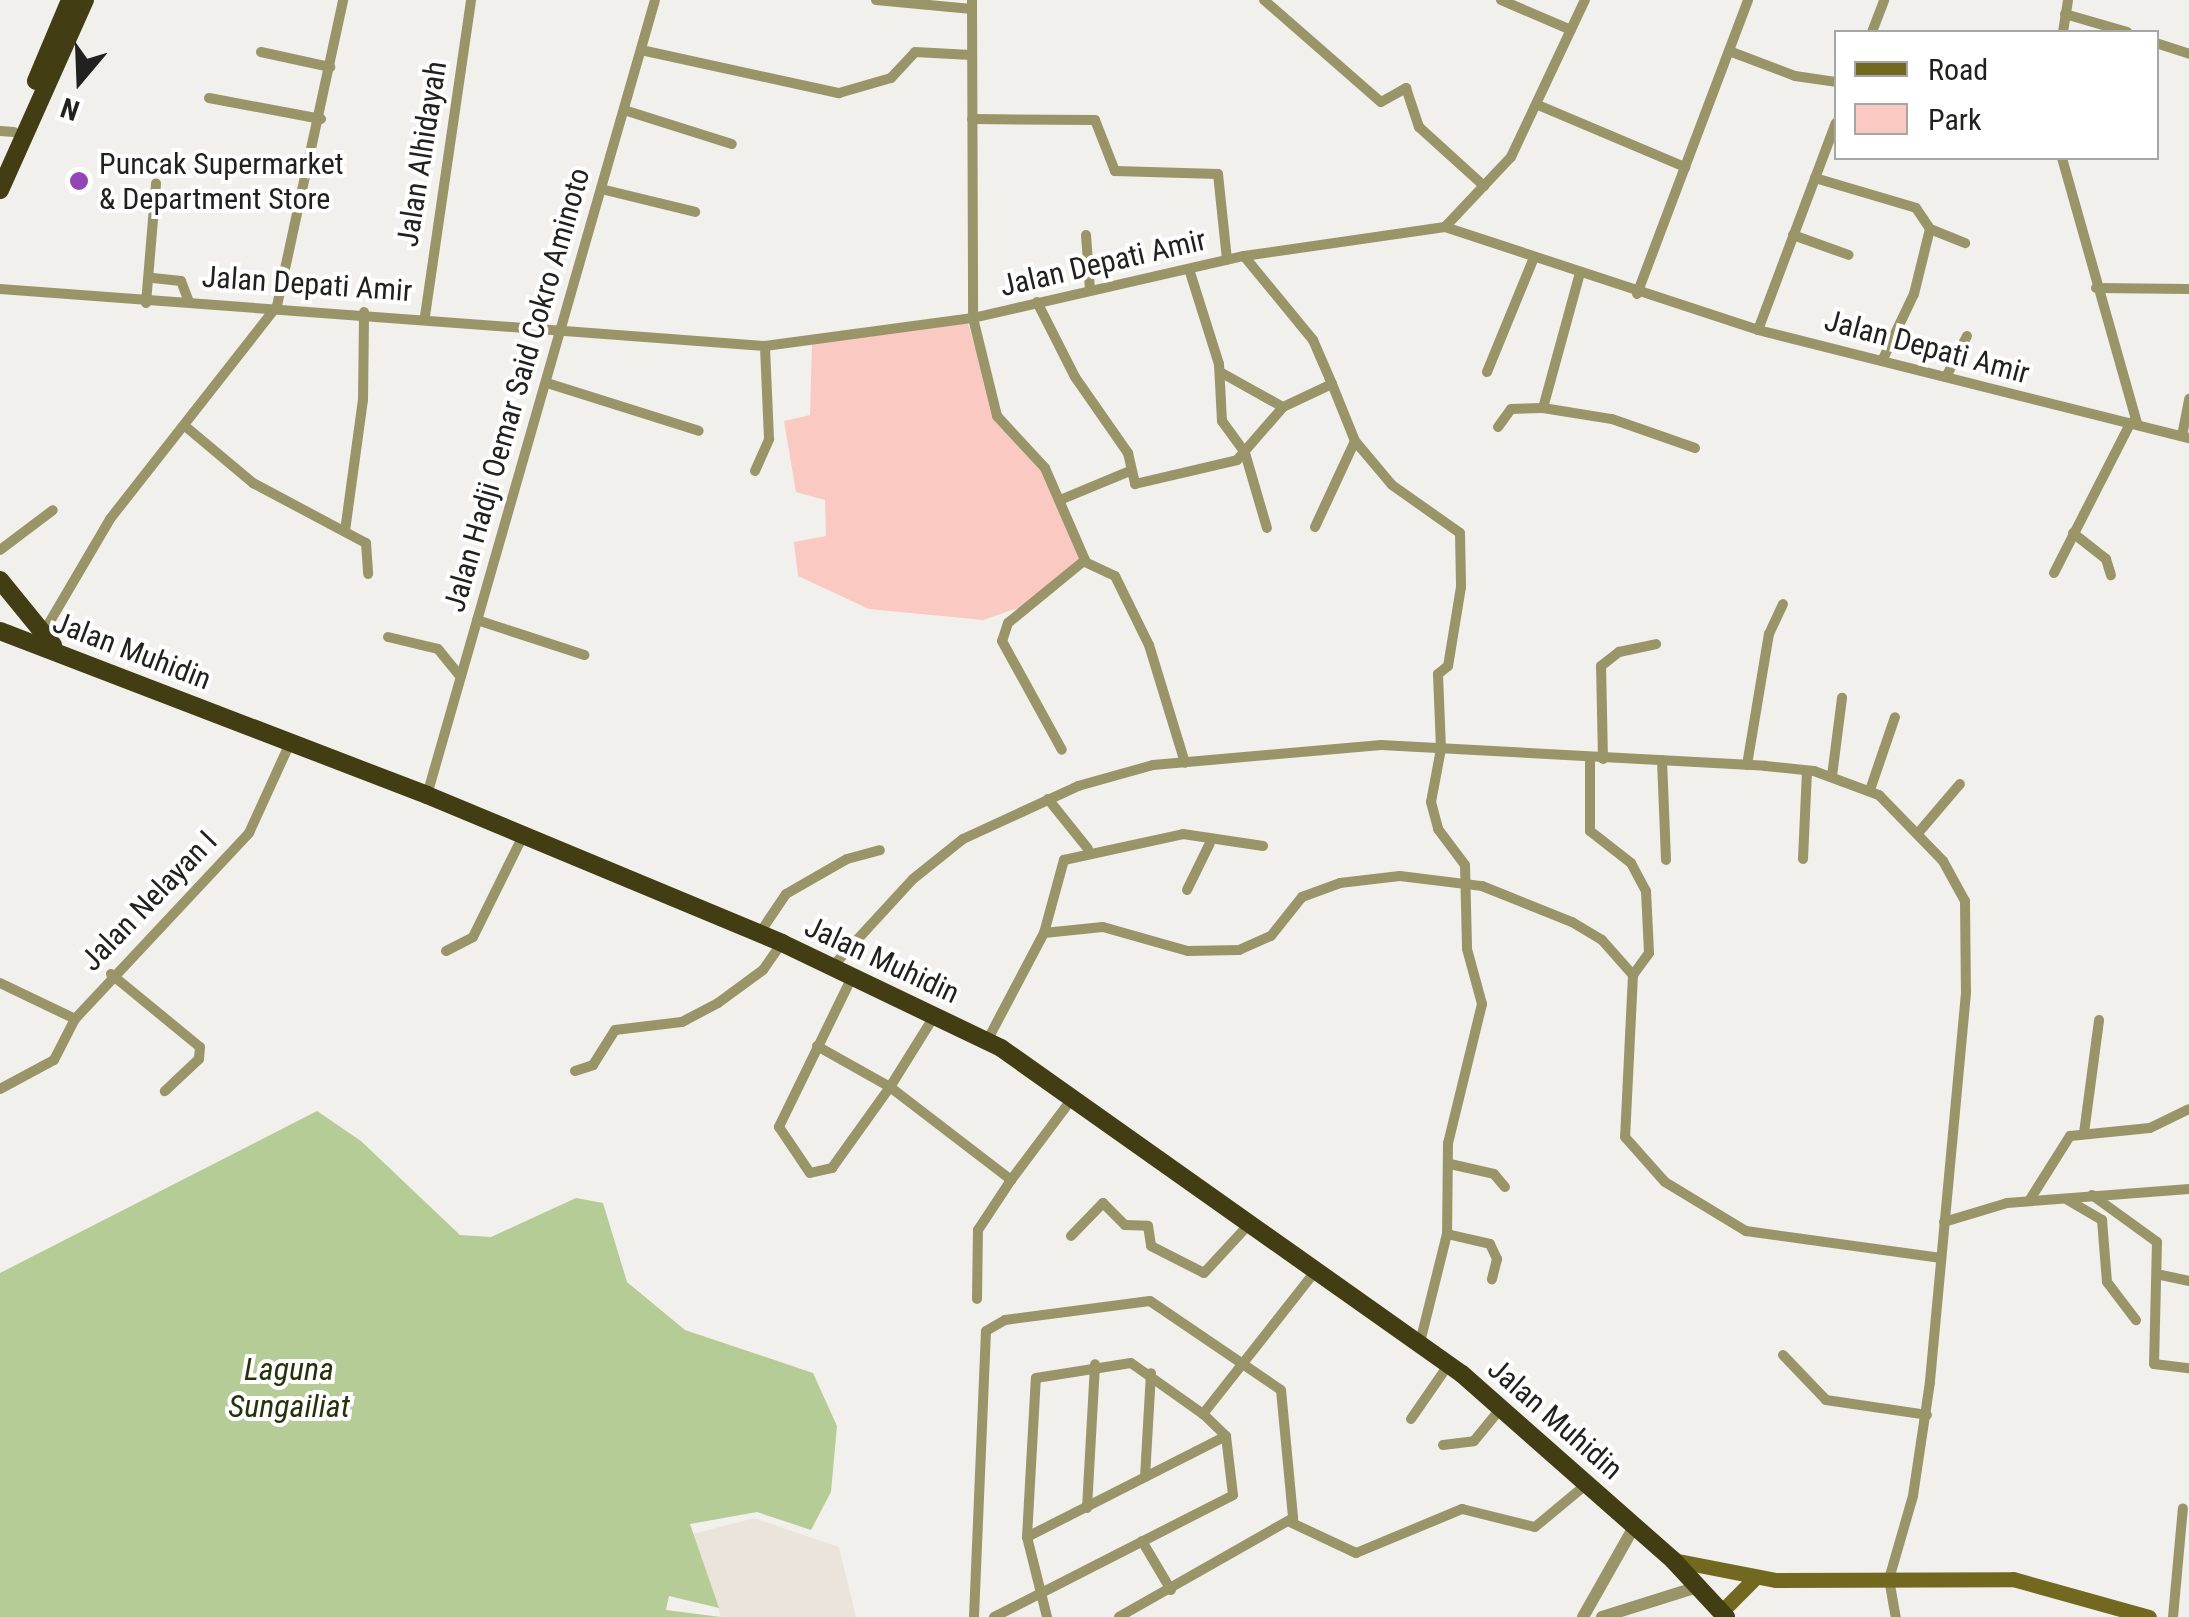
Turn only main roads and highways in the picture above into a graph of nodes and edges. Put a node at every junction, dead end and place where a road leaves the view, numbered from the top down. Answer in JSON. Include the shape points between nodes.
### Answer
{"nodes":[{"id":1,"x":70,"y":0,"type":"edge"},
{"id":2,"x":84,"y":0,"type":"edge"},
{"id":3,"x":7,"y":131,"type":"edge"},
{"id":4,"x":0,"y":164,"type":"edge"},
{"id":5,"x":0,"y":190,"type":"edge"},
{"id":6,"x":2,"y":589,"type":"edge"},
{"id":7,"x":0,"y":632,"type":"edge"},
{"id":8,"x":58,"y":650,"type":"junction"},
{"id":9,"x":1673,"y":1560,"type":"junction"},
{"id":10,"x":1755,"y":1578,"type":"junction"},
{"id":11,"x":1723,"y":1614,"type":"edge"},
{"id":12,"x":2142,"y":1616,"type":"edge"}],
"edges":[{"from":1,"to":3,"type":"highway"},
{"from":2,"to":5,"type":"highway"},
{"from":3,"to":4,"type":"highway"},
{"from":6,"to":8,"type":"highway"},
{"from":7,"to":8,"type":"highway","name":"Jalan Muhidin"},
{"from":8,"to":9,"type":"highway","name":"Jalan Muhidin","via":[[832,962],[987,1041],[1074,1095],[1420,1342],[1502,1406]]},
{"from":9,"to":10,"type":"main road"},
{"from":9,"to":11,"type":"highway","name":"Jalan Muhidin"},
{"from":10,"to":11,"type":"main road"},
{"from":10,"to":12,"type":"main road","via":[[2013,1578]]}]}
